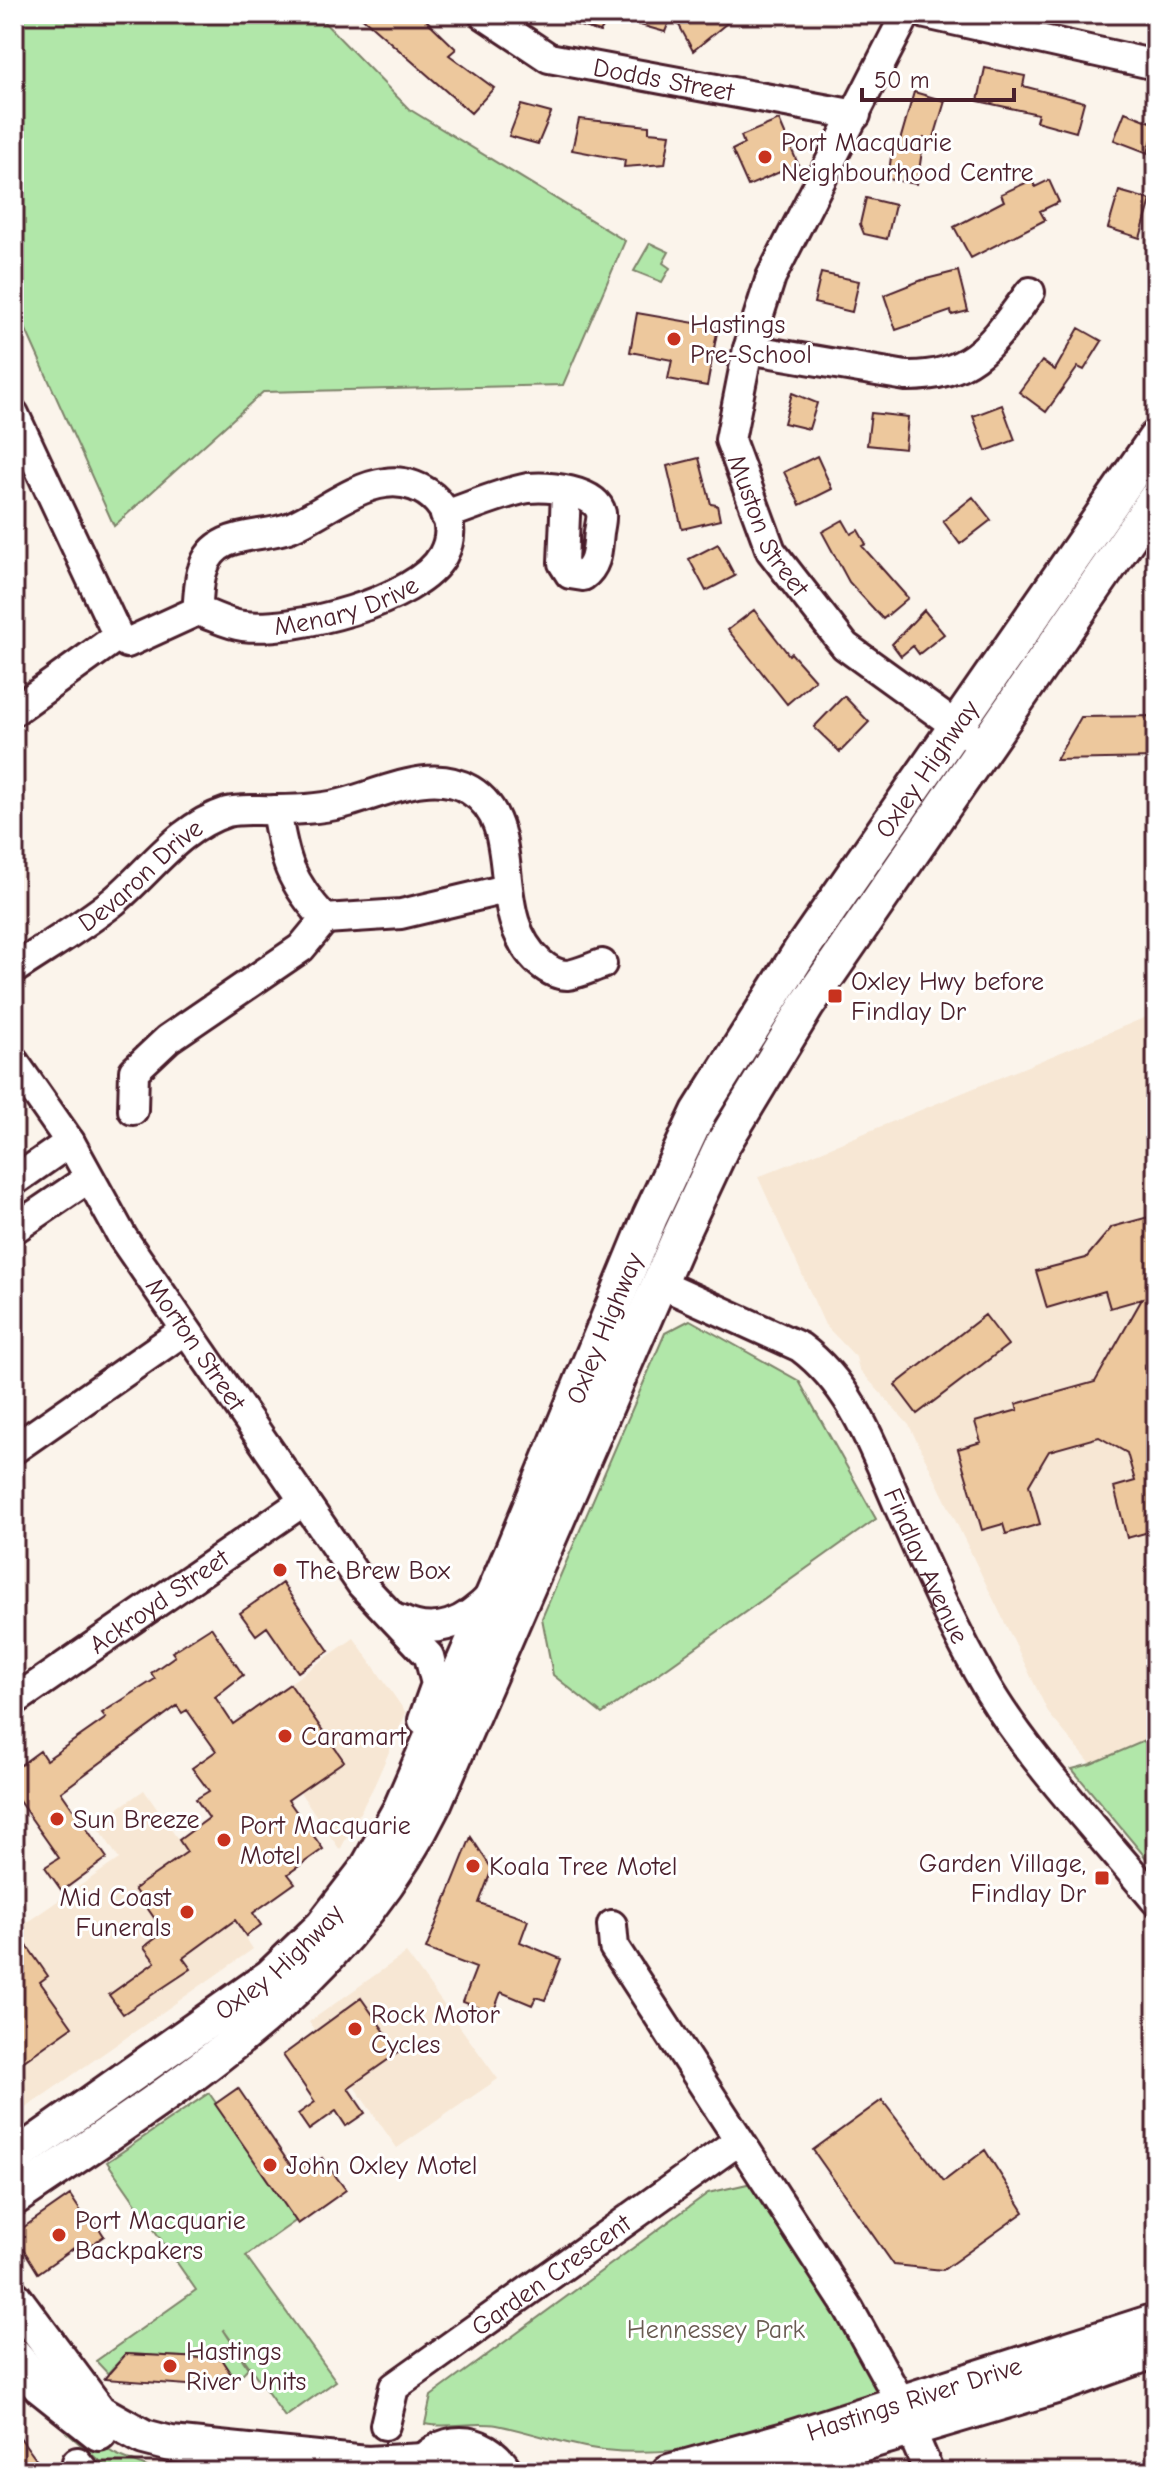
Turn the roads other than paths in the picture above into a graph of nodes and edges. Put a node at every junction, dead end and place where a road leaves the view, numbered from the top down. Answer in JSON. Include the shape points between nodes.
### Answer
{"nodes":[{"id":1,"x":483,"y":14,"type":"edge"},
{"id":2,"x":906,"y":14,"type":"edge"},
{"id":3,"x":926,"y":14,"type":"edge"},
{"id":4,"x":1156,"y":65,"type":"edge"},
{"id":5,"x":856,"y":115,"type":"junction"},
{"id":6,"x":1030,"y":292,"type":"dead end"},
{"id":7,"x":748,"y":349,"type":"junction"},
{"id":8,"x":14,"y":414,"type":"edge"},
{"id":9,"x":1156,"y":438,"type":"edge"},
{"id":10,"x":566,"y":492,"type":"dead end"},
{"id":11,"x":1156,"y":498,"type":"edge"},
{"id":12,"x":445,"y":515,"type":"junction"},
{"id":13,"x":197,"y":611,"type":"junction"},
{"id":14,"x":118,"y":636,"type":"junction"},
{"id":15,"x":14,"y":711,"type":"edge"},
{"id":16,"x":954,"y":725,"type":"junction"},
{"id":17,"x":985,"y":747,"type":"junction"},
{"id":18,"x":276,"y":810,"type":"junction"},
{"id":19,"x":506,"y":889,"type":"junction"},
{"id":20,"x":325,"y":919,"type":"junction"},
{"id":21,"x":602,"y":964,"type":"dead end"},
{"id":22,"x":14,"y":969,"type":"edge"},
{"id":23,"x":14,"y":1062,"type":"edge"},
{"id":24,"x":133,"y":1110,"type":"dead end"},
{"id":25,"x":70,"y":1142,"type":"junction"},
{"id":26,"x":89,"y":1178,"type":"junction"},
{"id":27,"x":14,"y":1181,"type":"edge"},
{"id":28,"x":14,"y":1229,"type":"edge"},
{"id":29,"x":644,"y":1277,"type":"junction"},
{"id":30,"x":185,"y":1330,"type":"junction"},
{"id":31,"x":14,"y":1449,"type":"edge"},
{"id":32,"x":304,"y":1501,"type":"junction"},
{"id":33,"x":492,"y":1595,"type":"junction"},
{"id":34,"x":392,"y":1616,"type":"junction"},
{"id":35,"x":14,"y":1701,"type":"edge"},
{"id":36,"x":414,"y":1774,"type":"junction"},
{"id":37,"x":1156,"y":1901,"type":"edge"},
{"id":38,"x":612,"y":1925,"type":"dead end"},
{"id":39,"x":738,"y":2141,"type":"junction"},
{"id":40,"x":14,"y":2158,"type":"edge"},
{"id":41,"x":14,"y":2198,"type":"edge"},
{"id":42,"x":14,"y":2298,"type":"edge"},
{"id":43,"x":1156,"y":2321,"type":"edge"},
{"id":44,"x":1156,"y":2350,"type":"edge"},
{"id":45,"x":14,"y":2356,"type":"edge"},
{"id":46,"x":905,"y":2415,"type":"junction"},
{"id":47,"x":385,"y":2425,"type":"dead end"},
{"id":48,"x":421,"y":2467,"type":"edge"},
{"id":49,"x":229,"y":2471,"type":"edge"},
{"id":50,"x":506,"y":2472,"type":"edge"},
{"id":51,"x":669,"y":2472,"type":"edge"},
{"id":52,"x":766,"y":2472,"type":"edge"},
{"id":53,"x":929,"y":2472,"type":"edge"}],
"edges":[{"from":1,"to":5,"type":"street","name":"Dodds Street","via":[[549,58]]},
{"from":2,"to":5,"type":"street","name":"Muston Street"},
{"from":3,"to":4,"type":"street"},
{"from":5,"to":7,"type":"street","name":"Muston Street","via":[[771,277]]},
{"from":6,"to":7,"type":"street","via":[[988,349],[965,365],[929,376]]},
{"from":7,"to":16,"type":"street","name":"Muston Street","via":[[730,440],[771,551],[845,646]]},
{"from":8,"to":14,"type":"street"},
{"from":9,"to":16,"type":"main road","name":"Oxley Highway"},
{"from":10,"to":12,"type":"street","via":[[528,489]]},
{"from":11,"to":17,"type":"main road","name":"Oxley Highway"},
{"from":12,"to":13,"type":"street","name":"Menary Drive","via":[[444,554],[432,568],[358,610],[274,627],[241,626]]},
{"from":12,"to":13,"type":"street","via":[[425,489],[406,481],[381,483],[292,527],[236,537],[209,556]]},
{"from":13,"to":14,"type":"street","via":[[135,642]]},
{"from":14,"to":15,"type":"street"},
{"from":16,"to":17,"type":"street","name":"Muston Street"},
{"from":16,"to":29,"type":"main road","name":"Oxley Highway","via":[[733,1054],[675,1161]]},
{"from":17,"to":29,"type":"main road","name":"Oxley Highway","via":[[807,1005]]},
{"from":18,"to":19,"type":"street","name":"Devaron Drive","via":[[320,808],[415,782],[455,783],[492,811],[504,847]]},
{"from":18,"to":20,"type":"street","via":[[284,860]]},
{"from":18,"to":22,"type":"street","name":"Devaron Drive","via":[[232,811],[196,827],[167,847],[110,904]]},
{"from":19,"to":20,"type":"street","via":[[401,914]]},
{"from":19,"to":21,"type":"street","name":"Devaron Drive","via":[[525,945],[549,970],[567,975]]},
{"from":20,"to":24,"type":"street","via":[[301,948],[168,1039],[134,1071]]},
{"from":23,"to":25,"type":"street","name":"Morton Street"},
{"from":25,"to":26,"type":"street","name":"Morton Street"},
{"from":25,"to":27,"type":"street"},
{"from":26,"to":28,"type":"street"},
{"from":26,"to":30,"type":"street","name":"Morton Street"},
{"from":29,"to":33,"type":"main road","name":"Oxley Highway"},
{"from":29,"to":37,"type":"street","name":"Findlay Avenue","via":[[800,1347],[843,1390],[991,1695]]},
{"from":29,"to":41,"type":"main road","name":"Oxley Highway","via":[[434,1803],[393,1877],[344,1941],[228,2049]]},
{"from":30,"to":31,"type":"street"},
{"from":30,"to":32,"type":"street","name":"Morton Street"},
{"from":32,"to":34,"type":"street","name":"Morton Street","via":[[362,1585]]},
{"from":32,"to":35,"type":"street","name":"Ackroyd Street"},
{"from":33,"to":34,"type":"street","name":"Morton Street","via":[[460,1622],[438,1629],[416,1628]]},
{"from":33,"to":36,"type":"main road","name":"Oxley Highway"},
{"from":34,"to":36,"type":"street","name":"Morton Street","via":[[417,1639],[435,1672],[436,1684],[409,1755]]},
{"from":36,"to":40,"type":"main road","name":"Oxley Highway","via":[[367,1869],[289,1961]]},
{"from":38,"to":39,"type":"street","via":[[614,1947]]},
{"from":39,"to":46,"type":"street","via":[[849,2309]]},
{"from":39,"to":47,"type":"street","name":"Garden Crescent","via":[[394,2387]]},
{"from":42,"to":48,"type":"main road","via":[[99,2412],[144,2437],[171,2444]]},
{"from":43,"to":46,"type":"main road","name":"Hastings River Drive"},
{"from":44,"to":46,"type":"main road","name":"Hastings River Drive","via":[[1059,2385]]},
{"from":45,"to":49,"type":"main road","via":[[69,2411],[121,2447],[152,2460]]},
{"from":46,"to":51,"type":"main road","name":"Hastings River Drive"},
{"from":46,"to":52,"type":"main road","name":"Hastings River Drive"},
{"from":46,"to":53,"type":"street"},
{"from":48,"to":50,"type":"main road","via":[[435,2452],[461,2444],[487,2451]]}]}
